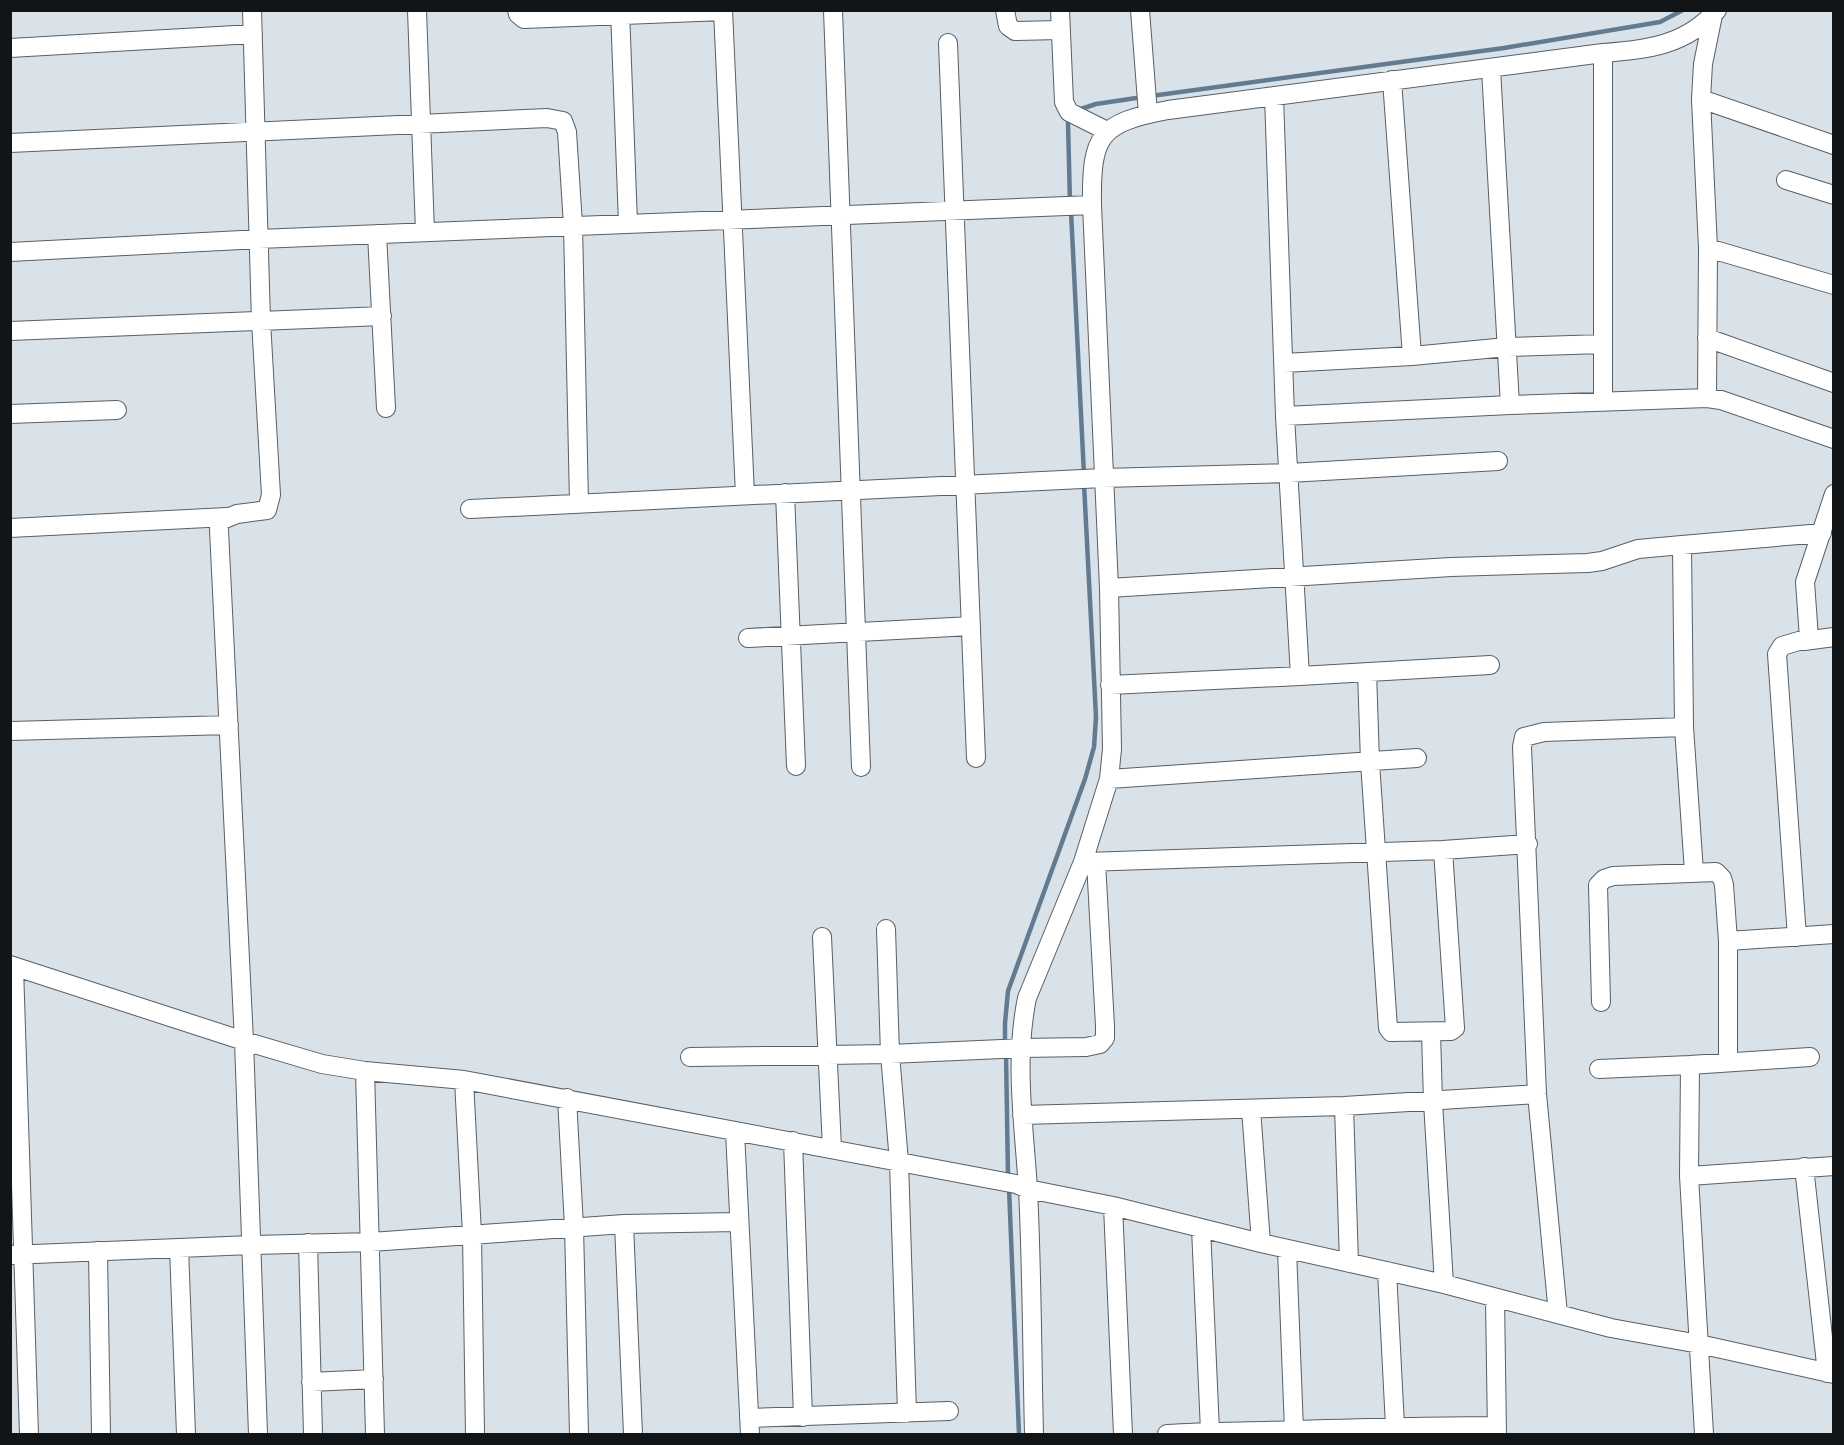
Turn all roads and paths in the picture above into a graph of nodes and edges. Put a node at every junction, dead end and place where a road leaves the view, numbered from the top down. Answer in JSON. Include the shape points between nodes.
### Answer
{"nodes":[{"id":1,"x":252,"y":10,"type":"edge"},
{"id":2,"x":417,"y":10,"type":"edge"},
{"id":3,"x":517,"y":10,"type":"edge"},
{"id":4,"x":833,"y":10,"type":"edge"},
{"id":5,"x":1005,"y":10,"type":"edge"},
{"id":6,"x":1060,"y":10,"type":"edge"},
{"id":7,"x":1140,"y":10,"type":"edge"},
{"id":8,"x":723,"y":11,"type":"edge"},
{"id":9,"x":620,"y":13,"type":"edge"},
{"id":10,"x":1715,"y":13,"type":"edge"},
{"id":11,"x":1060,"y":30,"type":"junction"},
{"id":12,"x":253,"y":34,"type":"junction"},
{"id":13,"x":948,"y":43,"type":"dead end"},
{"id":14,"x":10,"y":48,"type":"edge"},
{"id":15,"x":1603,"y":53,"type":"junction"},
{"id":16,"x":1491,"y":69,"type":"junction"},
{"id":17,"x":1392,"y":80,"type":"junction"},
{"id":18,"x":1274,"y":96,"type":"junction"},
{"id":19,"x":1701,"y":99,"type":"junction"},
{"id":20,"x":1148,"y":114,"type":"junction"},
{"id":21,"x":421,"y":124,"type":"junction"},
{"id":22,"x":257,"y":131,"type":"junction"},
{"id":23,"x":1107,"y":131,"type":"junction"},
{"id":24,"x":10,"y":143,"type":"edge"},
{"id":25,"x":1833,"y":145,"type":"edge"},
{"id":26,"x":1786,"y":180,"type":"dead end"},
{"id":27,"x":1833,"y":195,"type":"edge"},
{"id":28,"x":1092,"y":205,"type":"junction"},
{"id":29,"x":954,"y":210,"type":"junction"},
{"id":30,"x":840,"y":214,"type":"junction"},
{"id":31,"x":731,"y":219,"type":"junction"},
{"id":32,"x":628,"y":223,"type":"junction"},
{"id":33,"x":573,"y":225,"type":"junction"},
{"id":34,"x":425,"y":232,"type":"junction"},
{"id":35,"x":377,"y":234,"type":"junction"},
{"id":36,"x":259,"y":239,"type":"junction"},
{"id":37,"x":1708,"y":248,"type":"junction"},
{"id":38,"x":10,"y":252,"type":"edge"},
{"id":39,"x":1833,"y":285,"type":"edge"},
{"id":40,"x":382,"y":316,"type":"junction"},
{"id":41,"x":261,"y":321,"type":"junction"},
{"id":42,"x":10,"y":331,"type":"edge"},
{"id":43,"x":1707,"y":338,"type":"junction"},
{"id":44,"x":1603,"y":344,"type":"junction"},
{"id":45,"x":1507,"y":347,"type":"junction"},
{"id":46,"x":1412,"y":356,"type":"junction"},
{"id":47,"x":1284,"y":363,"type":"junction"},
{"id":48,"x":1833,"y":383,"type":"edge"},
{"id":49,"x":1707,"y":398,"type":"junction"},
{"id":50,"x":1603,"y":400,"type":"junction"},
{"id":51,"x":1510,"y":405,"type":"junction"},
{"id":52,"x":386,"y":408,"type":"dead end"},
{"id":53,"x":117,"y":410,"type":"dead end"},
{"id":54,"x":10,"y":414,"type":"edge"},
{"id":55,"x":1285,"y":416,"type":"junction"},
{"id":56,"x":1833,"y":439,"type":"edge"},
{"id":57,"x":1498,"y":461,"type":"dead end"},
{"id":58,"x":1289,"y":473,"type":"junction"},
{"id":59,"x":1103,"y":478,"type":"junction"},
{"id":60,"x":965,"y":484,"type":"junction"},
{"id":61,"x":852,"y":490,"type":"junction"},
{"id":62,"x":785,"y":493,"type":"junction"},
{"id":63,"x":1833,"y":494,"type":"edge"},
{"id":64,"x":745,"y":495,"type":"junction"},
{"id":65,"x":579,"y":503,"type":"junction"},
{"id":66,"x":470,"y":509,"type":"dead end"},
{"id":67,"x":227,"y":517,"type":"junction"},
{"id":68,"x":10,"y":528,"type":"edge"},
{"id":69,"x":1822,"y":533,"type":"junction"},
{"id":70,"x":1682,"y":544,"type":"junction"},
{"id":71,"x":1294,"y":577,"type":"junction"},
{"id":72,"x":1109,"y":588,"type":"junction"},
{"id":73,"x":971,"y":626,"type":"junction"},
{"id":74,"x":856,"y":631,"type":"junction"},
{"id":75,"x":791,"y":635,"type":"junction"},
{"id":76,"x":1833,"y":637,"type":"edge"},
{"id":77,"x":748,"y":638,"type":"dead end"},
{"id":78,"x":1804,"y":641,"type":"junction"},
{"id":79,"x":1490,"y":665,"type":"dead end"},
{"id":80,"x":1367,"y":672,"type":"junction"},
{"id":81,"x":1300,"y":676,"type":"junction"},
{"id":82,"x":1110,"y":684,"type":"junction"},
{"id":83,"x":228,"y":725,"type":"junction"},
{"id":84,"x":1684,"y":728,"type":"junction"},
{"id":85,"x":10,"y":731,"type":"edge"},
{"id":86,"x":976,"y":758,"type":"dead end"},
{"id":87,"x":1417,"y":758,"type":"dead end"},
{"id":88,"x":1370,"y":762,"type":"junction"},
{"id":89,"x":796,"y":766,"type":"dead end"},
{"id":90,"x":861,"y":767,"type":"dead end"},
{"id":91,"x":1109,"y":780,"type":"junction"},
{"id":92,"x":1528,"y":844,"type":"junction"},
{"id":93,"x":1443,"y":850,"type":"junction"},
{"id":94,"x":1377,"y":852,"type":"junction"},
{"id":95,"x":1090,"y":862,"type":"junction"},
{"id":96,"x":1694,"y":872,"type":"junction"},
{"id":97,"x":886,"y":929,"type":"dead end"},
{"id":98,"x":1833,"y":934,"type":"edge"},
{"id":99,"x":822,"y":937,"type":"dead end"},
{"id":100,"x":1797,"y":937,"type":"junction"},
{"id":101,"x":1728,"y":941,"type":"junction"},
{"id":102,"x":12,"y":966,"type":"edge"},
{"id":103,"x":1601,"y":1002,"type":"dead end"},
{"id":104,"x":1431,"y":1032,"type":"junction"},
{"id":105,"x":244,"y":1041,"type":"junction"},
{"id":106,"x":1021,"y":1048,"type":"junction"},
{"id":107,"x":890,"y":1054,"type":"junction"},
{"id":108,"x":828,"y":1055,"type":"junction"},
{"id":109,"x":690,"y":1057,"type":"dead end"},
{"id":110,"x":1810,"y":1057,"type":"dead end"},
{"id":111,"x":1728,"y":1062,"type":"junction"},
{"id":112,"x":1690,"y":1065,"type":"junction"},
{"id":113,"x":1599,"y":1069,"type":"dead end"},
{"id":114,"x":364,"y":1071,"type":"junction"},
{"id":115,"x":464,"y":1080,"type":"junction"},
{"id":116,"x":1537,"y":1094,"type":"junction"},
{"id":117,"x":15,"y":1096,"type":"edge"},
{"id":118,"x":567,"y":1098,"type":"junction"},
{"id":119,"x":1433,"y":1102,"type":"junction"},
{"id":120,"x":1344,"y":1106,"type":"junction"},
{"id":121,"x":1251,"y":1109,"type":"junction"},
{"id":122,"x":1022,"y":1115,"type":"junction"},
{"id":123,"x":735,"y":1132,"type":"junction"},
{"id":124,"x":793,"y":1141,"type":"junction"},
{"id":125,"x":832,"y":1149,"type":"junction"},
{"id":126,"x":899,"y":1162,"type":"junction"},
{"id":127,"x":1833,"y":1166,"type":"edge"},
{"id":128,"x":1804,"y":1167,"type":"junction"},
{"id":129,"x":1689,"y":1176,"type":"junction"},
{"id":130,"x":1014,"y":1185,"type":"junction"},
{"id":131,"x":1113,"y":1206,"type":"junction"},
{"id":132,"x":738,"y":1222,"type":"junction"},
{"id":133,"x":624,"y":1224,"type":"junction"},
{"id":134,"x":574,"y":1227,"type":"junction"},
{"id":135,"x":1201,"y":1228,"type":"junction"},
{"id":136,"x":472,"y":1234,"type":"junction"},
{"id":137,"x":371,"y":1242,"type":"junction"},
{"id":138,"x":308,"y":1243,"type":"junction"},
{"id":139,"x":1261,"y":1243,"type":"junction"},
{"id":140,"x":251,"y":1245,"type":"junction"},
{"id":141,"x":179,"y":1248,"type":"junction"},
{"id":142,"x":1287,"y":1249,"type":"junction"},
{"id":143,"x":98,"y":1251,"type":"junction"},
{"id":144,"x":17,"y":1255,"type":"edge"},
{"id":145,"x":1349,"y":1263,"type":"junction"},
{"id":146,"x":1387,"y":1271,"type":"junction"},
{"id":147,"x":1444,"y":1284,"type":"junction"},
{"id":148,"x":1495,"y":1298,"type":"junction"},
{"id":149,"x":1558,"y":1314,"type":"junction"},
{"id":150,"x":1699,"y":1344,"type":"junction"},
{"id":151,"x":1830,"y":1374,"type":"edge"},
{"id":152,"x":374,"y":1379,"type":"junction"},
{"id":153,"x":311,"y":1382,"type":"junction"},
{"id":154,"x":949,"y":1411,"type":"dead end"},
{"id":155,"x":907,"y":1413,"type":"junction"},
{"id":156,"x":803,"y":1417,"type":"junction"},
{"id":157,"x":749,"y":1426,"type":"edge"},
{"id":158,"x":1387,"y":1429,"type":"edge"},
{"id":159,"x":1294,"y":1430,"type":"junction"},
{"id":160,"x":1497,"y":1430,"type":"edge"},
{"id":161,"x":1210,"y":1431,"type":"junction"},
{"id":162,"x":29,"y":1434,"type":"edge"},
{"id":163,"x":101,"y":1434,"type":"edge"},
{"id":164,"x":186,"y":1434,"type":"edge"},
{"id":165,"x":258,"y":1434,"type":"edge"},
{"id":166,"x":312,"y":1434,"type":"edge"},
{"id":167,"x":375,"y":1434,"type":"edge"},
{"id":168,"x":475,"y":1434,"type":"edge"},
{"id":169,"x":579,"y":1434,"type":"edge"},
{"id":170,"x":633,"y":1434,"type":"edge"},
{"id":171,"x":1034,"y":1434,"type":"edge"},
{"id":172,"x":1123,"y":1434,"type":"edge"},
{"id":173,"x":1167,"y":1434,"type":"edge"},
{"id":174,"x":1704,"y":1434,"type":"edge"}],
"edges":[{"from":1,"to":12,"type":"street"},
{"from":2,"to":21,"type":"street"},
{"from":3,"to":9,"type":"street","via":[[524,19]]},
{"from":4,"to":30,"type":"street"},
{"from":5,"to":11,"type":"street","via":[[1008,26],[1015,31]]},
{"from":6,"to":11,"type":"street"},
{"from":7,"to":20,"type":"street"},
{"from":8,"to":9,"type":"street"},
{"from":8,"to":31,"type":"street"},
{"from":9,"to":32,"type":"street"},
{"from":10,"to":15,"type":"street","via":[[1691,34],[1671,43],[1646,50]]},
{"from":10,"to":19,"type":"street","via":[[1703,64]]},
{"from":11,"to":23,"type":"street","via":[[1064,102],[1069,112]]},
{"from":12,"to":14,"type":"street"},
{"from":12,"to":22,"type":"street"},
{"from":13,"to":29,"type":"street"},
{"from":15,"to":16,"type":"street"},
{"from":15,"to":44,"type":"street"},
{"from":16,"to":17,"type":"street"},
{"from":16,"to":45,"type":"street"},
{"from":17,"to":18,"type":"street"},
{"from":17,"to":46,"type":"street"},
{"from":18,"to":20,"type":"street"},
{"from":18,"to":47,"type":"street"},
{"from":19,"to":25,"type":"street"},
{"from":19,"to":37,"type":"street"},
{"from":20,"to":23,"type":"street"},
{"from":21,"to":22,"type":"street"},
{"from":21,"to":33,"type":"street","via":[[547,118],[563,121]]},
{"from":21,"to":34,"type":"street"},
{"from":22,"to":24,"type":"street"},
{"from":22,"to":36,"type":"street"},
{"from":23,"to":28,"type":"street","via":[[1094,157]]},
{"from":26,"to":27,"type":"street"},
{"from":28,"to":29,"type":"street"},
{"from":28,"to":59,"type":"street"},
{"from":29,"to":30,"type":"street"},
{"from":29,"to":60,"type":"street"},
{"from":30,"to":31,"type":"street"},
{"from":30,"to":61,"type":"street"},
{"from":31,"to":32,"type":"street"},
{"from":31,"to":64,"type":"street"},
{"from":32,"to":33,"type":"street"},
{"from":33,"to":34,"type":"street"},
{"from":33,"to":65,"type":"street"},
{"from":34,"to":35,"type":"street"},
{"from":35,"to":36,"type":"street"},
{"from":35,"to":40,"type":"street"},
{"from":36,"to":38,"type":"street"},
{"from":36,"to":41,"type":"street"},
{"from":37,"to":39,"type":"street"},
{"from":37,"to":43,"type":"street"},
{"from":40,"to":41,"type":"street"},
{"from":40,"to":52,"type":"street"},
{"from":41,"to":42,"type":"street"},
{"from":41,"to":67,"type":"street","via":[[270,502],[267,510]]},
{"from":43,"to":48,"type":"street"},
{"from":43,"to":49,"type":"street"},
{"from":44,"to":45,"type":"street"},
{"from":44,"to":50,"type":"street"},
{"from":45,"to":46,"type":"street"},
{"from":45,"to":51,"type":"street"},
{"from":46,"to":47,"type":"street"},
{"from":47,"to":55,"type":"street"},
{"from":49,"to":50,"type":"street"},
{"from":49,"to":56,"type":"street"},
{"from":50,"to":51,"type":"street"},
{"from":51,"to":55,"type":"street"},
{"from":53,"to":54,"type":"street"},
{"from":55,"to":58,"type":"street"},
{"from":57,"to":58,"type":"street"},
{"from":58,"to":59,"type":"street"},
{"from":58,"to":71,"type":"street"},
{"from":59,"to":60,"type":"street"},
{"from":59,"to":72,"type":"street"},
{"from":60,"to":61,"type":"street"},
{"from":60,"to":73,"type":"street"},
{"from":61,"to":62,"type":"street"},
{"from":61,"to":74,"type":"street"},
{"from":62,"to":64,"type":"street"},
{"from":62,"to":75,"type":"street"},
{"from":63,"to":69,"type":"street"},
{"from":64,"to":65,"type":"street"},
{"from":65,"to":66,"type":"street"},
{"from":67,"to":68,"type":"street"},
{"from":67,"to":83,"type":"street","via":[[220,521],[219,530]]},
{"from":69,"to":70,"type":"street"},
{"from":69,"to":78,"type":"street","via":[[1805,582],[1810,631]]},
{"from":70,"to":71,"type":"street","via":[[1638,549],[1588,563]]},
{"from":70,"to":84,"type":"street"},
{"from":71,"to":72,"type":"street"},
{"from":71,"to":81,"type":"street"},
{"from":72,"to":82,"type":"street"},
{"from":73,"to":74,"type":"street"},
{"from":73,"to":86,"type":"street"},
{"from":74,"to":75,"type":"street"},
{"from":74,"to":90,"type":"street"},
{"from":75,"to":77,"type":"street"},
{"from":75,"to":89,"type":"street"},
{"from":76,"to":78,"type":"street"},
{"from":78,"to":100,"type":"street","via":[[1782,646],[1777,654]]},
{"from":79,"to":80,"type":"street"},
{"from":80,"to":81,"type":"street"},
{"from":80,"to":88,"type":"street"},
{"from":81,"to":82,"type":"street"},
{"from":82,"to":91,"type":"street"},
{"from":83,"to":85,"type":"street"},
{"from":83,"to":105,"type":"street"},
{"from":84,"to":92,"type":"street","via":[[1544,732],[1524,737]]},
{"from":84,"to":96,"type":"street"},
{"from":87,"to":88,"type":"street"},
{"from":88,"to":91,"type":"street"},
{"from":88,"to":94,"type":"street"},
{"from":91,"to":95,"type":"street"},
{"from":92,"to":93,"type":"street"},
{"from":92,"to":116,"type":"street"},
{"from":93,"to":94,"type":"street"},
{"from":93,"to":104,"type":"street","via":[[1456,1025],[1450,1031]]},
{"from":94,"to":95,"type":"street"},
{"from":94,"to":104,"type":"street","via":[[1388,1028],[1394,1032]]},
{"from":95,"to":106,"type":"street","via":[[1027,998]]},
{"from":95,"to":106,"type":"street","via":[[1105,1038],[1094,1047]]},
{"from":96,"to":101,"type":"street","via":[[1716,872],[1722,878]]},
{"from":96,"to":103,"type":"street","via":[[1613,876],[1598,885]]},
{"from":97,"to":107,"type":"street"},
{"from":98,"to":100,"type":"street"},
{"from":99,"to":108,"type":"street"},
{"from":100,"to":101,"type":"street"},
{"from":101,"to":111,"type":"street"},
{"from":102,"to":105,"type":"street"},
{"from":102,"to":117,"type":"street"},
{"from":104,"to":119,"type":"street"},
{"from":105,"to":114,"type":"street","via":[[322,1064]]},
{"from":105,"to":140,"type":"street"},
{"from":106,"to":107,"type":"street"},
{"from":106,"to":122,"type":"street"},
{"from":107,"to":108,"type":"street"},
{"from":107,"to":126,"type":"street"},
{"from":108,"to":109,"type":"street"},
{"from":108,"to":125,"type":"street"},
{"from":110,"to":111,"type":"street"},
{"from":111,"to":112,"type":"street"},
{"from":112,"to":113,"type":"street"},
{"from":112,"to":129,"type":"street"},
{"from":114,"to":115,"type":"street"},
{"from":114,"to":137,"type":"street"},
{"from":115,"to":118,"type":"street"},
{"from":115,"to":136,"type":"street"},
{"from":116,"to":119,"type":"street"},
{"from":116,"to":149,"type":"street"},
{"from":117,"to":144,"type":"street"},
{"from":118,"to":123,"type":"street"},
{"from":118,"to":134,"type":"street"},
{"from":119,"to":120,"type":"street"},
{"from":119,"to":147,"type":"street"},
{"from":120,"to":121,"type":"street"},
{"from":120,"to":145,"type":"street"},
{"from":121,"to":122,"type":"street"},
{"from":121,"to":139,"type":"street"},
{"from":122,"to":130,"type":"street"},
{"from":123,"to":124,"type":"street"},
{"from":123,"to":132,"type":"street"},
{"from":124,"to":125,"type":"street"},
{"from":124,"to":156,"type":"street"},
{"from":125,"to":126,"type":"street"},
{"from":126,"to":130,"type":"street"},
{"from":126,"to":155,"type":"street"},
{"from":127,"to":128,"type":"street"},
{"from":128,"to":129,"type":"street"},
{"from":128,"to":151,"type":"street"},
{"from":129,"to":150,"type":"street"},
{"from":130,"to":131,"type":"street"},
{"from":130,"to":171,"type":"street"},
{"from":131,"to":135,"type":"street"},
{"from":131,"to":172,"type":"street"},
{"from":132,"to":133,"type":"street"},
{"from":132,"to":157,"type":"street"},
{"from":133,"to":134,"type":"street"},
{"from":133,"to":170,"type":"street"},
{"from":134,"to":136,"type":"street"},
{"from":134,"to":169,"type":"street"},
{"from":135,"to":139,"type":"street"},
{"from":135,"to":161,"type":"street"},
{"from":136,"to":137,"type":"street"},
{"from":136,"to":168,"type":"street"},
{"from":137,"to":138,"type":"street"},
{"from":137,"to":152,"type":"street"},
{"from":138,"to":140,"type":"street"},
{"from":138,"to":153,"type":"street"},
{"from":139,"to":142,"type":"street"},
{"from":140,"to":141,"type":"street"},
{"from":140,"to":165,"type":"street"},
{"from":141,"to":143,"type":"street"},
{"from":141,"to":164,"type":"street"},
{"from":142,"to":145,"type":"street"},
{"from":142,"to":159,"type":"street"},
{"from":143,"to":144,"type":"street"},
{"from":143,"to":163,"type":"street"},
{"from":144,"to":162,"type":"street"},
{"from":145,"to":146,"type":"street"},
{"from":146,"to":147,"type":"street"},
{"from":146,"to":158,"type":"street"},
{"from":147,"to":148,"type":"street"},
{"from":148,"to":149,"type":"street"},
{"from":148,"to":160,"type":"street"},
{"from":149,"to":150,"type":"street"},
{"from":150,"to":151,"type":"street"},
{"from":150,"to":174,"type":"street"},
{"from":152,"to":153,"type":"street"},
{"from":152,"to":167,"type":"street"},
{"from":153,"to":166,"type":"street"},
{"from":154,"to":155,"type":"street"},
{"from":155,"to":156,"type":"street"},
{"from":156,"to":157,"type":"street"},
{"from":158,"to":159,"type":"street"},
{"from":158,"to":160,"type":"street"},
{"from":159,"to":161,"type":"street"},
{"from":161,"to":173,"type":"street"}]}
